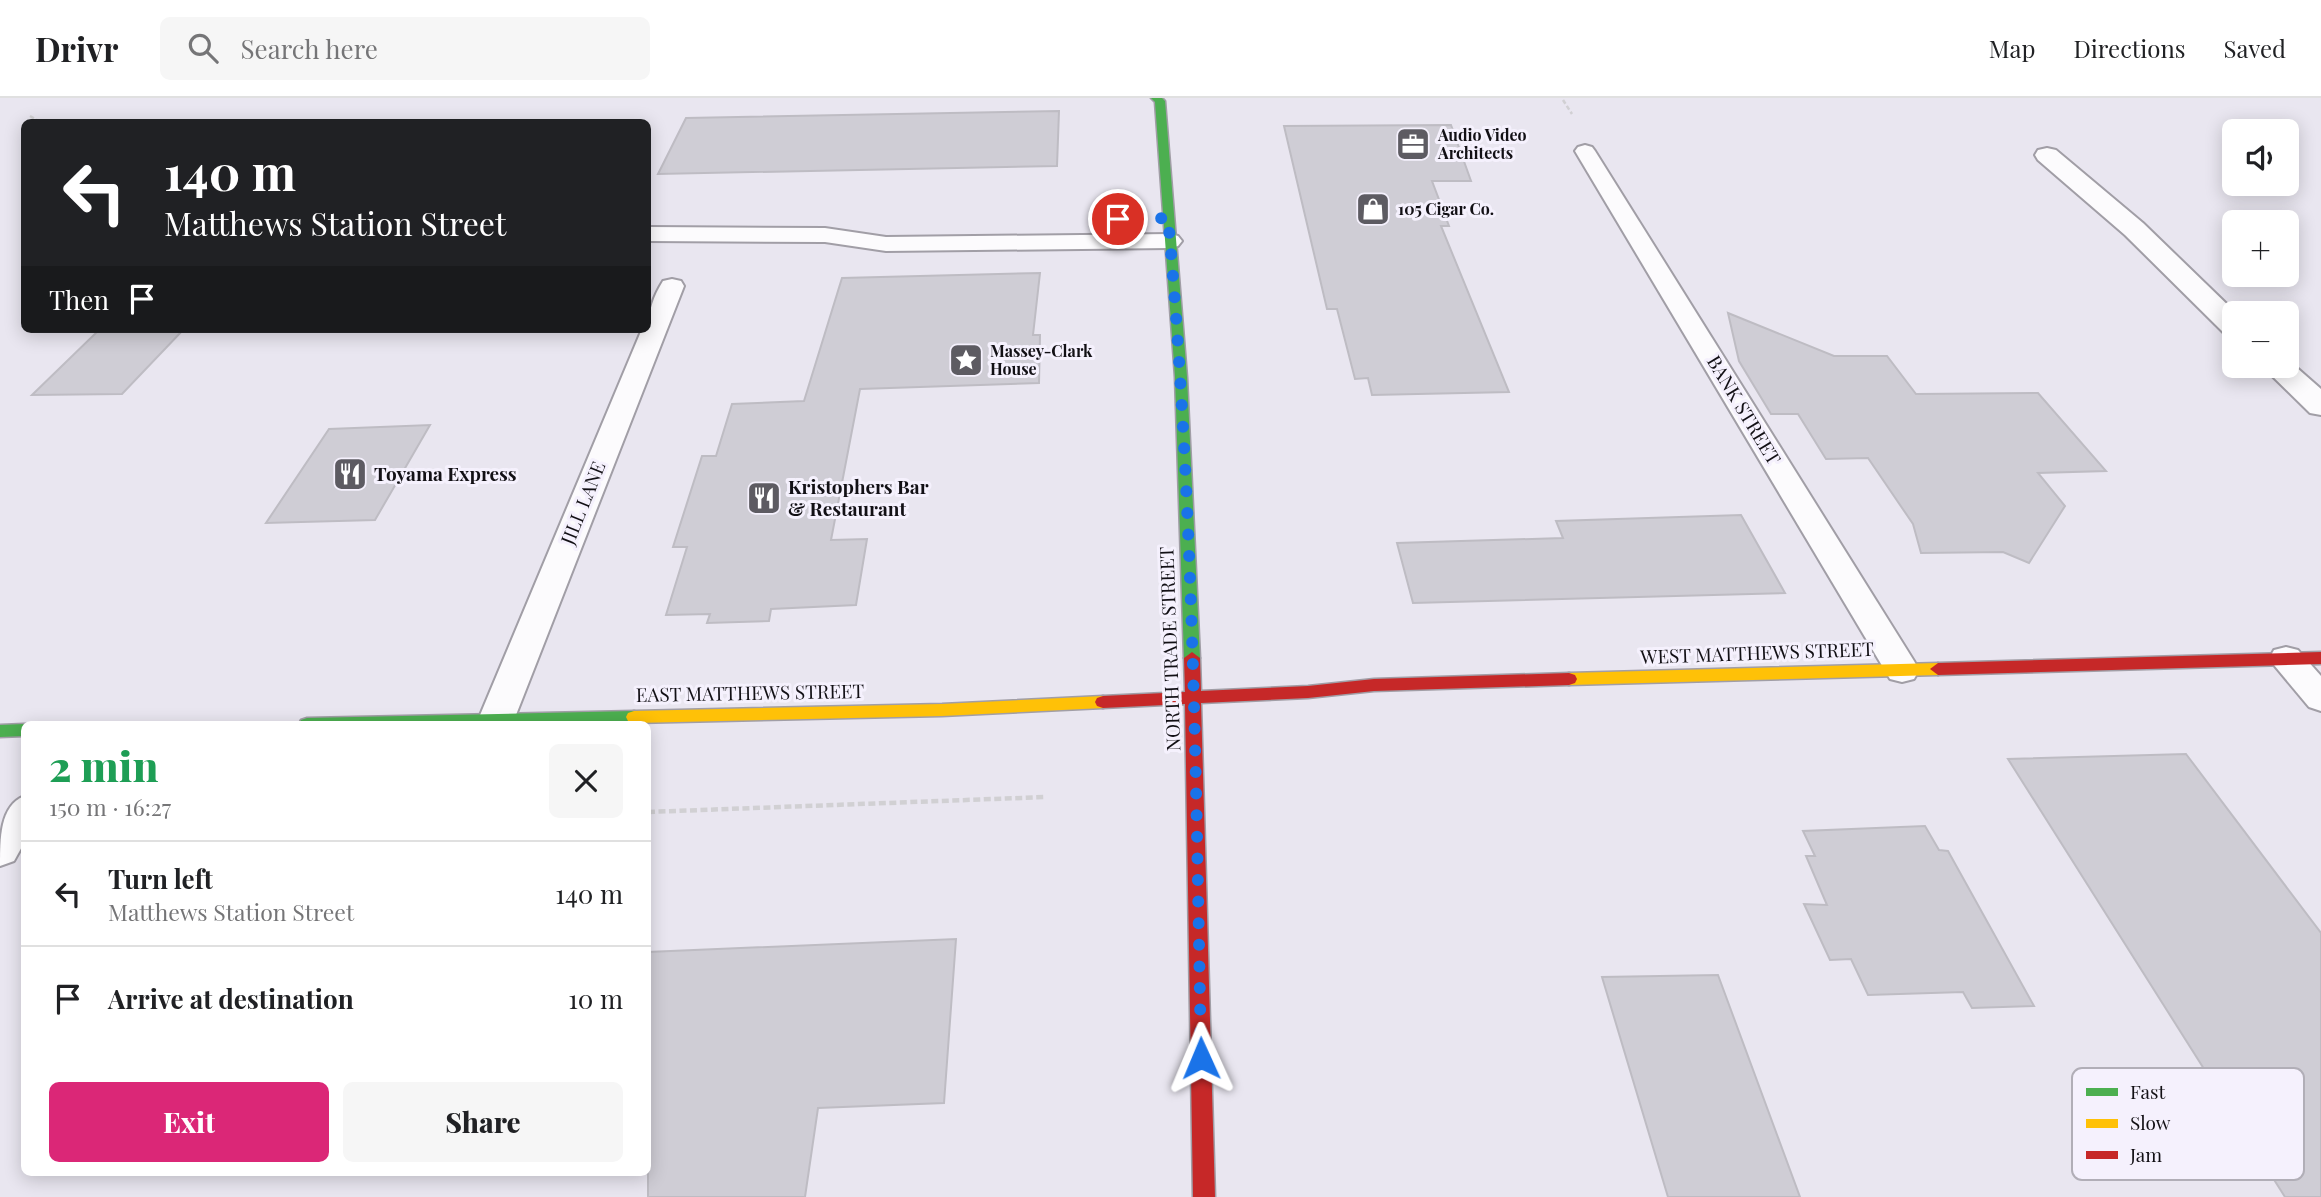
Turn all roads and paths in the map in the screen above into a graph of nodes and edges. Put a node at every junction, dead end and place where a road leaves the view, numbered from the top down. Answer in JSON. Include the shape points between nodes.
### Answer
{"nodes":[{"id":1,"x":1160,"y":99,"type":"edge"},
{"id":2,"x":30,"y":116,"type":"dead end"},
{"id":3,"x":35,"y":119,"type":"edge"},
{"id":4,"x":1585,"y":151,"type":"dead end"},
{"id":5,"x":2047,"y":155,"type":"dead end"},
{"id":6,"x":1143,"y":218,"type":"dead end"},
{"id":7,"x":893,"y":222,"type":"dead end"},
{"id":8,"x":1169,"y":229,"type":"junction"},
{"id":9,"x":651,"y":234,"type":"edge"},
{"id":10,"x":825,"y":235,"type":"junction"},
{"id":11,"x":672,"y":286,"type":"dead end"},
{"id":12,"x":2222,"y":315,"type":"edge"},
{"id":13,"x":2292,"y":378,"type":"edge"},
{"id":14,"x":2317,"y":399,"type":"edge"},
{"id":15,"x":2321,"y":658,"type":"edge"},
{"id":16,"x":2286,"y":659,"type":"junction"},
{"id":17,"x":1902,"y":670,"type":"junction"},
{"id":18,"x":1194,"y":696,"type":"junction"},
{"id":19,"x":2321,"y":698,"type":"edge"},
{"id":20,"x":496,"y":720,"type":"junction"},
{"id":21,"x":449,"y":721,"type":"edge"},
{"id":22,"x":21,"y":730,"type":"edge"},
{"id":23,"x":0,"y":731,"type":"edge"},
{"id":24,"x":1046,"y":797,"type":"dead end"},
{"id":25,"x":651,"y":812,"type":"edge"},
{"id":26,"x":21,"y":816,"type":"edge"},
{"id":27,"x":0,"y":850,"type":"edge"},
{"id":28,"x":1204,"y":1197,"type":"edge"}],
"edges":[{"from":1,"to":8,"type":"main road","name":"NORTH TRADE STREET"},
{"from":2,"to":3,"type":"path"},
{"from":4,"to":17,"type":"lane","name":"BANK STREET"},
{"from":5,"to":12,"type":"street","via":[[2134,229]]},
{"from":6,"to":8,"type":"lane"},
{"from":7,"to":10,"type":"lane"},
{"from":8,"to":10,"type":"lane","via":[[886,244]]},
{"from":8,"to":18,"type":"main road","name":"NORTH TRADE STREET","via":[[1181,377]]},
{"from":9,"to":10,"type":"lane"},
{"from":11,"to":20,"type":"lane","name":"JILL LANE"},
{"from":13,"to":14,"type":"street"},
{"from":15,"to":16,"type":"main road","name":"WEST MATTHEWS STREET"},
{"from":16,"to":17,"type":"main road","name":"WEST MATTHEWS STREET"},
{"from":16,"to":19,"type":"lane"},
{"from":17,"to":18,"type":"main road","name":"WEST MATTHEWS STREET","via":[[1374,685]]},
{"from":18,"to":20,"type":"main road","name":"EAST MATTHEWS STREET","via":[[943,710]]},
{"from":18,"to":28,"type":"main road","name":"NORTH TRADE STREET"},
{"from":20,"to":21,"type":"main road","name":"EAST MATTHEWS STREET"},
{"from":22,"to":23,"type":"main road"},
{"from":24,"to":25,"type":"path"},
{"from":26,"to":27,"type":"lane"}]}
